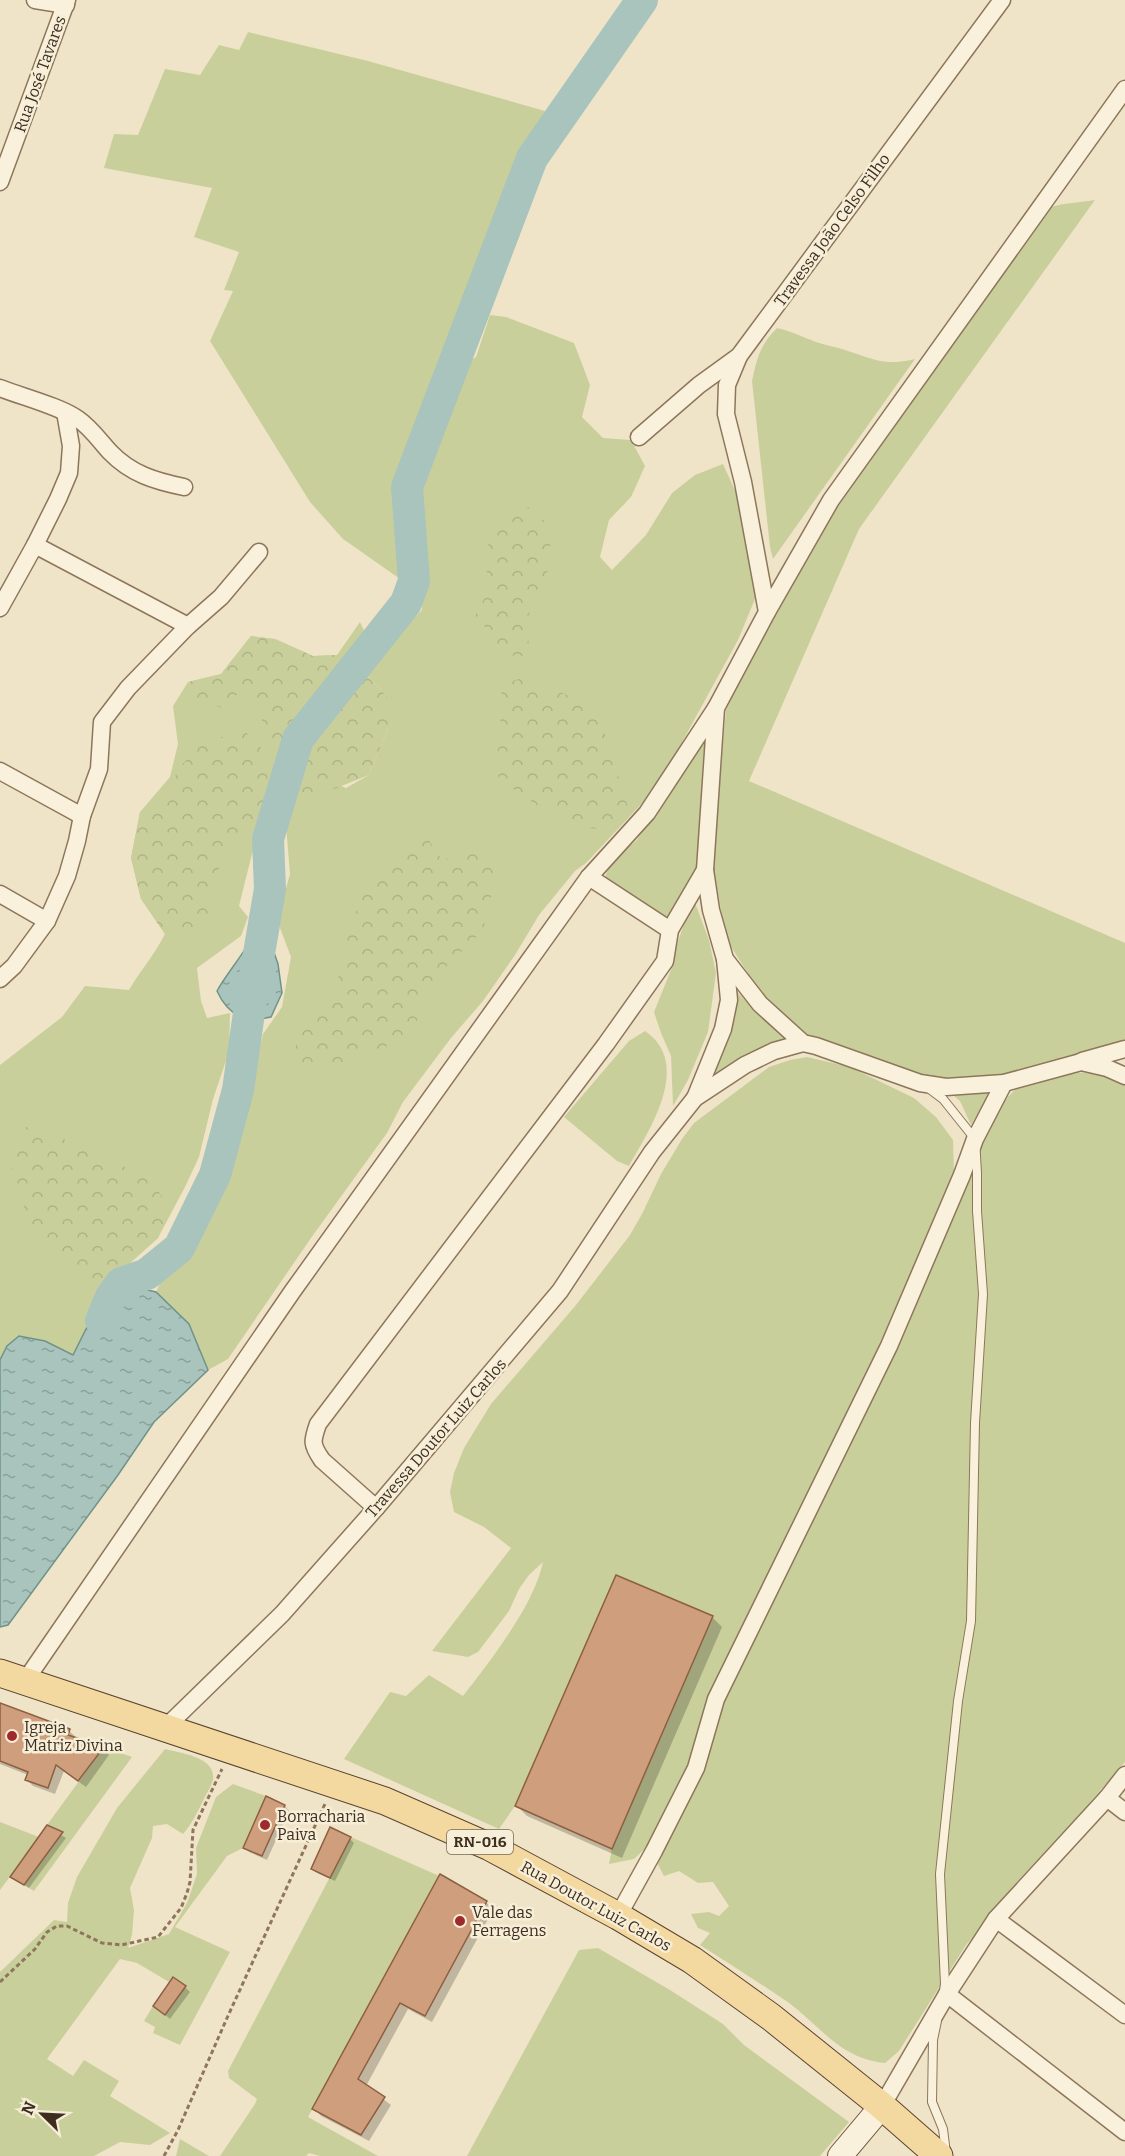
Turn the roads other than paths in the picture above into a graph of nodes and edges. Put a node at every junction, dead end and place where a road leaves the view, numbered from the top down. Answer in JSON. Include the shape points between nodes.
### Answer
{"nodes":[{"id":1,"x":35,"y":0,"type":"edge"},
{"id":2,"x":1002,"y":0,"type":"edge"},
{"id":3,"x":67,"y":2,"type":"edge"},
{"id":4,"x":1125,"y":89,"type":"edge"},
{"id":5,"x":0,"y":182,"type":"edge"},
{"id":6,"x":739,"y":356,"type":"junction"},
{"id":7,"x":0,"y":388,"type":"edge"},
{"id":8,"x":65,"y":412,"type":"junction"},
{"id":9,"x":639,"y":437,"type":"dead end"},
{"id":10,"x":184,"y":487,"type":"dead end"},
{"id":11,"x":35,"y":545,"type":"junction"},
{"id":12,"x":259,"y":552,"type":"dead end"},
{"id":13,"x":0,"y":608,"type":"edge"},
{"id":14,"x":767,"y":612,"type":"junction"},
{"id":15,"x":188,"y":626,"type":"junction"},
{"id":16,"x":716,"y":708,"type":"junction"},
{"id":17,"x":0,"y":771,"type":"edge"},
{"id":18,"x":82,"y":816,"type":"junction"},
{"id":19,"x":705,"y":870,"type":"junction"},
{"id":20,"x":590,"y":877,"type":"junction"},
{"id":21,"x":0,"y":894,"type":"edge"},
{"id":22,"x":47,"y":921,"type":"junction"},
{"id":23,"x":670,"y":930,"type":"junction"},
{"id":24,"x":725,"y":959,"type":"junction"},
{"id":25,"x":0,"y":979,"type":"edge"},
{"id":26,"x":803,"y":1043,"type":"junction"},
{"id":27,"x":1125,"y":1049,"type":"edge"},
{"id":28,"x":1081,"y":1062,"type":"junction"},
{"id":29,"x":1125,"y":1076,"type":"edge"},
{"id":30,"x":920,"y":1083,"type":"junction"},
{"id":31,"x":1005,"y":1083,"type":"junction"},
{"id":32,"x":695,"y":1098,"type":"junction"},
{"id":33,"x":975,"y":1139,"type":"junction"},
{"id":34,"x":376,"y":1508,"type":"junction"},
{"id":35,"x":13,"y":1677,"type":"edge"},
{"id":36,"x":166,"y":1727,"type":"junction"},
{"id":37,"x":1125,"y":1775,"type":"edge"},
{"id":38,"x":1107,"y":1798,"type":"junction"},
{"id":39,"x":1125,"y":1812,"type":"edge"},
{"id":40,"x":618,"y":1916,"type":"junction"},
{"id":41,"x":996,"y":1919,"type":"junction"},
{"id":42,"x":944,"y":1999,"type":"junction"},
{"id":43,"x":1125,"y":2015,"type":"edge"},
{"id":44,"x":882,"y":2106,"type":"junction"},
{"id":45,"x":1125,"y":2132,"type":"edge"},
{"id":46,"x":840,"y":2156,"type":"edge"},
{"id":47,"x":939,"y":2156,"type":"edge"},
{"id":48,"x":946,"y":2156,"type":"edge"}],
"edges":[{"from":1,"to":3,"type":"street"},
{"from":2,"to":6,"type":"street","name":"Travessa João Celso Filho"},
{"from":3,"to":5,"type":"street","name":"Rua José Tavares"},
{"from":4,"to":14,"type":"street","via":[[831,500]]},
{"from":6,"to":9,"type":"street","name":"Travessa João Celso Filho"},
{"from":6,"to":14,"type":"street","via":[[727,385],[726,414]]},
{"from":7,"to":8,"type":"street"},
{"from":8,"to":10,"type":"street","via":[[78,419],[131,470]]},
{"from":8,"to":11,"type":"street","via":[[71,446],[69,473]]},
{"from":11,"to":13,"type":"street"},
{"from":11,"to":15,"type":"street"},
{"from":12,"to":15,"type":"street","via":[[238,580]]},
{"from":14,"to":16,"type":"street"},
{"from":15,"to":18,"type":"street","via":[[128,688],[102,722],[99,769]]},
{"from":16,"to":19,"type":"street"},
{"from":16,"to":20,"type":"street","via":[[647,813]]},
{"from":17,"to":18,"type":"street"},
{"from":18,"to":22,"type":"street","via":[[67,876]]},
{"from":19,"to":23,"type":"street"},
{"from":19,"to":24,"type":"street"},
{"from":20,"to":23,"type":"street"},
{"from":20,"to":35,"type":"street"},
{"from":21,"to":22,"type":"street"},
{"from":22,"to":25,"type":"street"},
{"from":23,"to":34,"type":"street","via":[[665,961],[606,1044],[318,1424],[313,1439],[315,1450]]},
{"from":24,"to":26,"type":"street","via":[[760,1004]]},
{"from":24,"to":32,"type":"street","via":[[729,1000],[723,1029]]},
{"from":26,"to":30,"type":"street"},
{"from":26,"to":32,"type":"street","via":[[745,1065]]},
{"from":27,"to":28,"type":"street"},
{"from":28,"to":29,"type":"street"},
{"from":28,"to":31,"type":"street"},
{"from":30,"to":31,"type":"street","via":[[946,1087]]},
{"from":30,"to":33,"type":"lane","via":[[943,1099]]},
{"from":31,"to":33,"type":"street"},
{"from":32,"to":34,"type":"street","name":"Travessa Doutor Luiz Carlos","via":[[652,1152],[561,1291]]},
{"from":33,"to":40,"type":"street","via":[[889,1346],[716,1699],[696,1768]]},
{"from":33,"to":42,"type":"lane","via":[[983,1294],[975,1423],[971,1621],[958,1701],[940,1874]]},
{"from":34,"to":36,"type":"street","name":"Travessa Doutor Luiz Carlos","via":[[282,1614]]},
{"from":35,"to":36,"type":"main road","name":"Rua Doutor Luiz Carlos","number":"RN-016"},
{"from":36,"to":40,"type":"main road","name":"Rua Doutor Luiz Carlos","number":"RN-016","via":[[420,1815],[490,1847]]},
{"from":37,"to":38,"type":"street"},
{"from":38,"to":39,"type":"street"},
{"from":38,"to":41,"type":"street"},
{"from":40,"to":44,"type":"main road","name":"Rua Doutor Luiz Carlos","number":"RN-016","via":[[692,1960]]},
{"from":41,"to":42,"type":"street"},
{"from":41,"to":43,"type":"street"},
{"from":42,"to":44,"type":"street"},
{"from":42,"to":45,"type":"street"},
{"from":42,"to":48,"type":"lane","via":[[933,2040],[932,2102],[943,2128]]},
{"from":44,"to":46,"type":"street"},
{"from":44,"to":47,"type":"main road","name":"Rua Doutor Luiz Carlos","number":"RN-016"}]}
